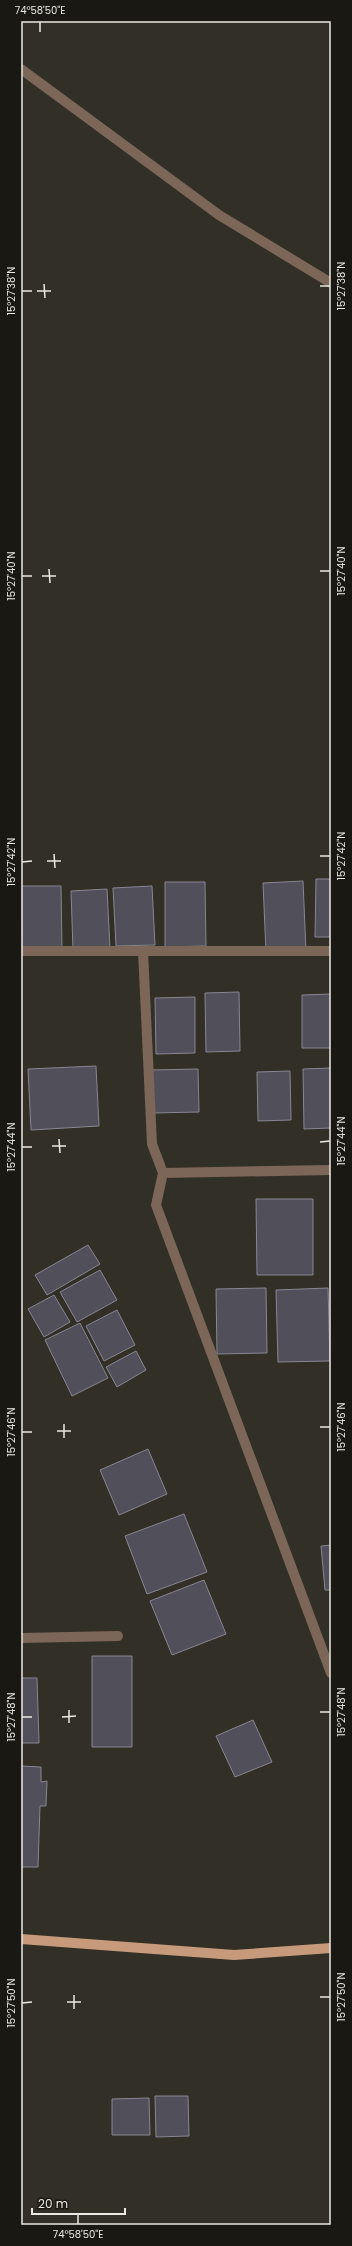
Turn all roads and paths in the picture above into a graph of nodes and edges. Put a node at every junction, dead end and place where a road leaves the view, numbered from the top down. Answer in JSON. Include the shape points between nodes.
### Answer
{"nodes":[{"id":1,"x":21,"y":70,"type":"edge"},
{"id":2,"x":331,"y":283,"type":"edge"},
{"id":3,"x":21,"y":951,"type":"edge"},
{"id":4,"x":143,"y":951,"type":"junction"},
{"id":5,"x":331,"y":951,"type":"edge"},
{"id":6,"x":331,"y":1170,"type":"edge"},
{"id":7,"x":163,"y":1173,"type":"junction"},
{"id":8,"x":118,"y":1636,"type":"dead end"},
{"id":9,"x":21,"y":1638,"type":"edge"},
{"id":10,"x":329,"y":1661,"type":"edge"},
{"id":11,"x":331,"y":1674,"type":"edge"},
{"id":12,"x":21,"y":1939,"type":"edge"},
{"id":13,"x":331,"y":1948,"type":"edge"}],
"edges":[{"from":1,"to":2,"type":"street","via":[[219,215]]},
{"from":3,"to":4,"type":"street"},
{"from":4,"to":5,"type":"street"},
{"from":4,"to":7,"type":"street","via":[[152,1144]]},
{"from":6,"to":7,"type":"street"},
{"from":7,"to":10,"type":"street","via":[[156,1205]]},
{"from":8,"to":9,"type":"street"},
{"from":10,"to":11,"type":"street"},
{"from":12,"to":13,"type":"main road","via":[[234,1955]]}]}
